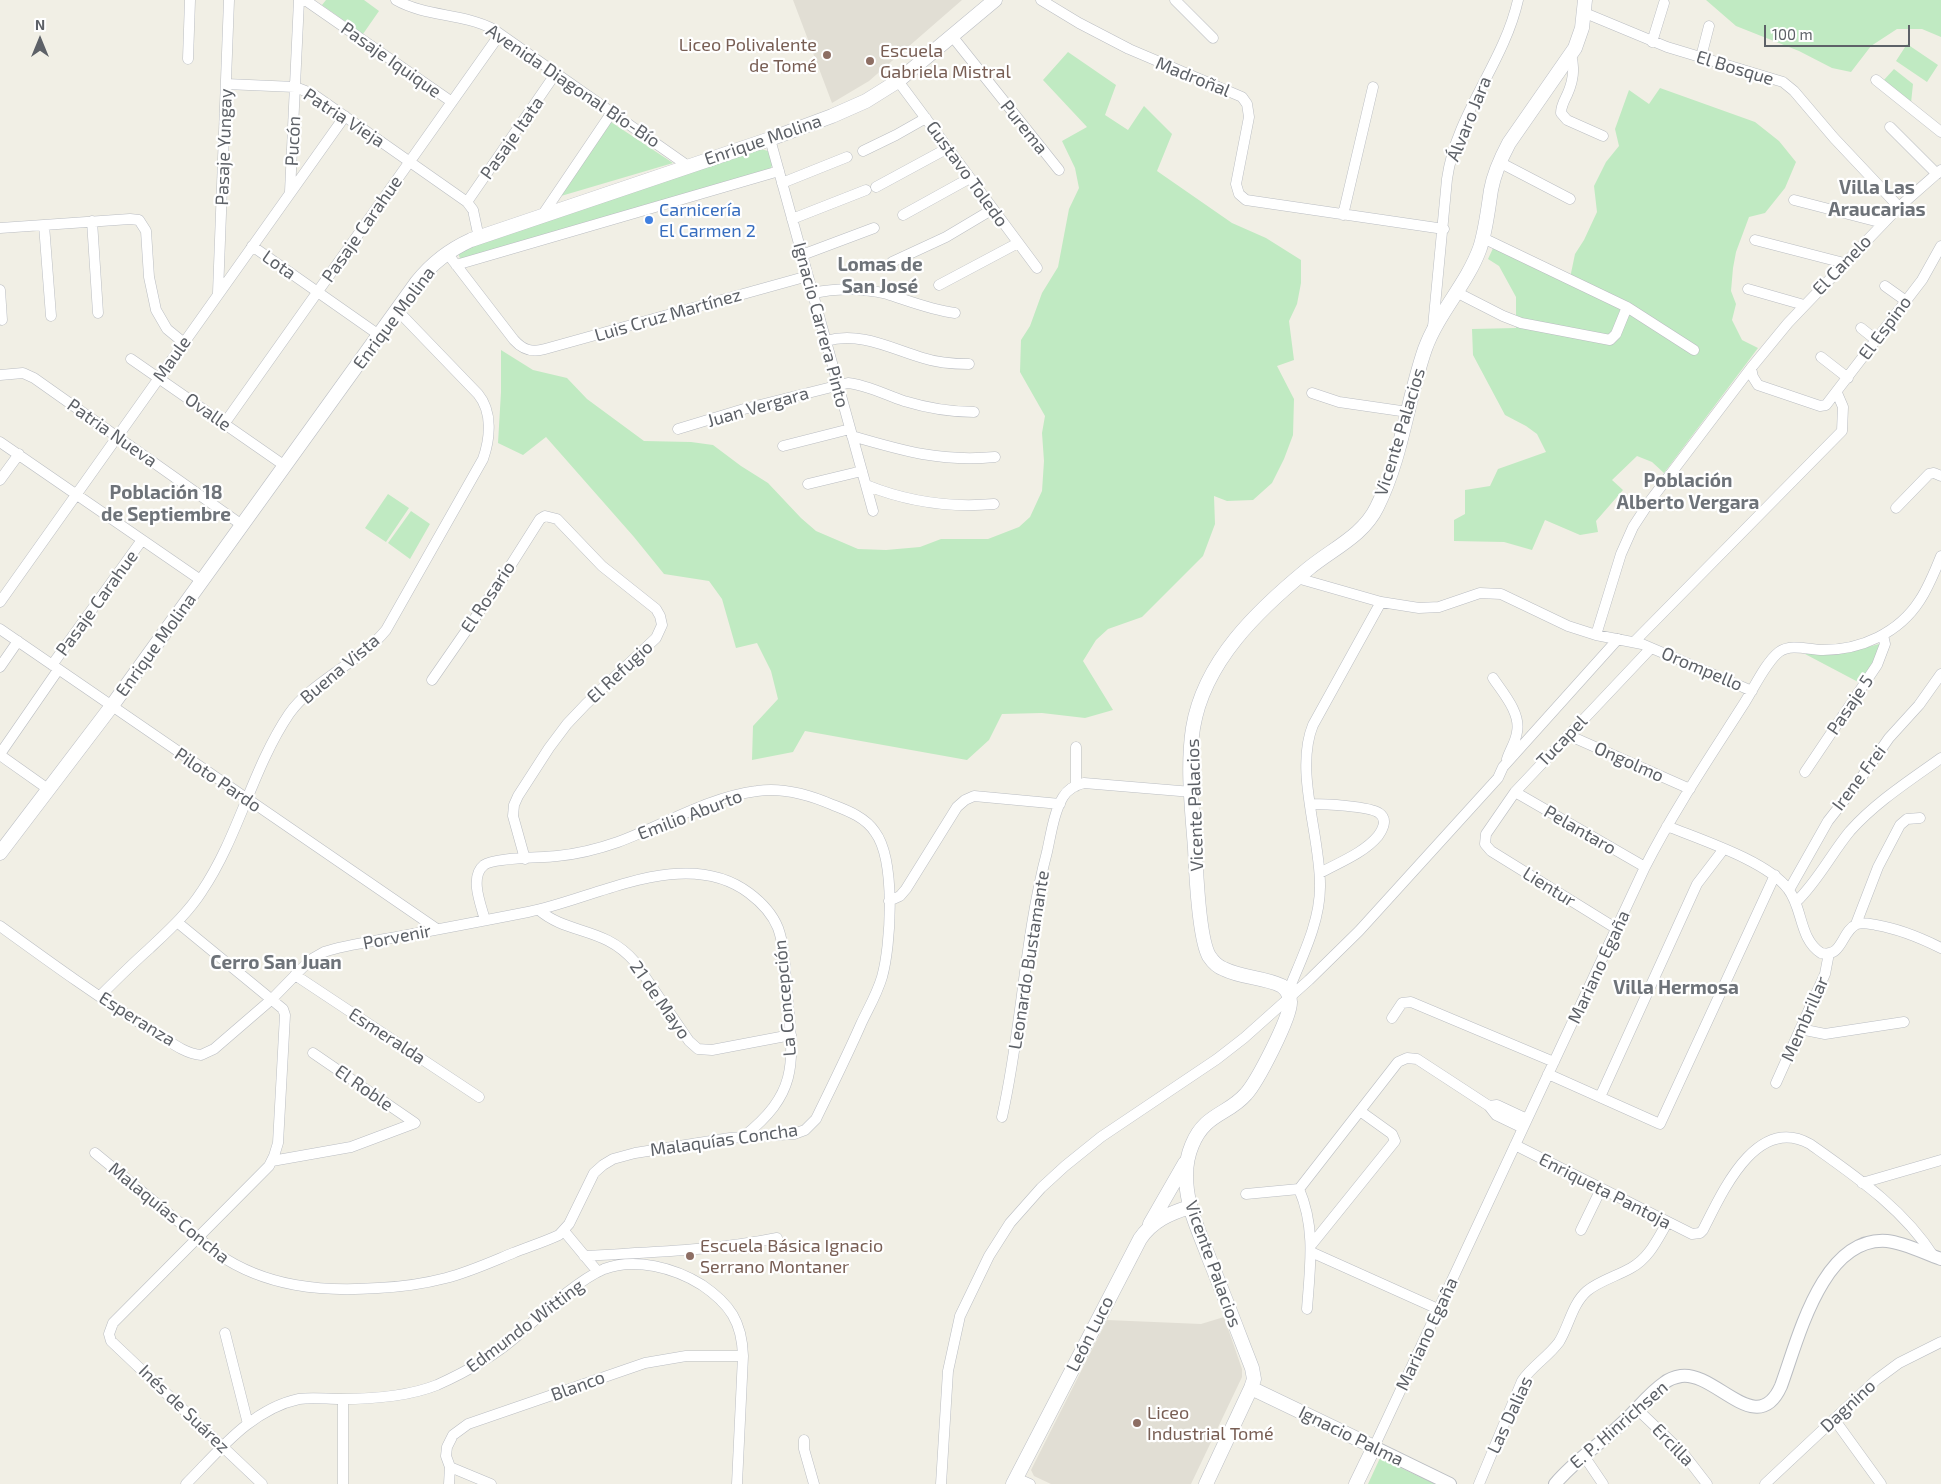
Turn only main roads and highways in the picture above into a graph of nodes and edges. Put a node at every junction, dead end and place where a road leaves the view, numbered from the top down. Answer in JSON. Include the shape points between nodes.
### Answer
{"nodes":[{"id":1,"x":995,"y":0,"type":"edge"},
{"id":2,"x":1585,"y":6,"type":"edge"},
{"id":3,"x":2,"y":846,"type":"edge"},
{"id":4,"x":1189,"y":1156,"type":"junction"},
{"id":5,"x":1190,"y":1207,"type":"junction"},
{"id":6,"x":1146,"y":1230,"type":"junction"},
{"id":7,"x":1251,"y":1388,"type":"junction"},
{"id":8,"x":1374,"y":1446,"type":"joint"},
{"id":9,"x":1015,"y":1481,"type":"edge"},
{"id":10,"x":1210,"y":1483,"type":"edge"},
{"id":11,"x":1356,"y":1484,"type":"edge"}],
"edges":[{"from":1,"to":3,"type":"main road","name":"Enrique Molina","via":[[898,81],[857,105],[770,139],[479,238],[447,253],[423,274],[112,707]]},
{"from":2,"to":4,"type":"main road","name":"Vicente Palacios","via":[[1579,40],[1571,55],[1513,137],[1500,162],[1483,238],[1475,260],[1425,350],[1389,481],[1372,517],[1358,533],[1297,578],[1239,633],[1206,687],[1197,712],[1193,731],[1192,792],[1201,918],[1209,956],[1222,968],[1278,984],[1289,994],[1290,1006],[1251,1088],[1235,1104],[1208,1122],[1196,1137]]},
{"from":4,"to":5,"type":"main road","name":"Vicente Palacios","via":[[1186,1182]]},
{"from":4,"to":6,"type":"main road"},
{"from":5,"to":6,"type":"main road","name":"León Luco"},
{"from":5,"to":7,"type":"main road","name":"Vicente Palacios","via":[[1252,1368],[1254,1379]]},
{"from":6,"to":9,"type":"main road","name":"León Luco"},
{"from":7,"to":8,"type":"main road","name":"Ignacio Palma"},
{"from":7,"to":10,"type":"main road"},
{"from":8,"to":11,"type":"main road","name":"Mariano Egaña"}]}
